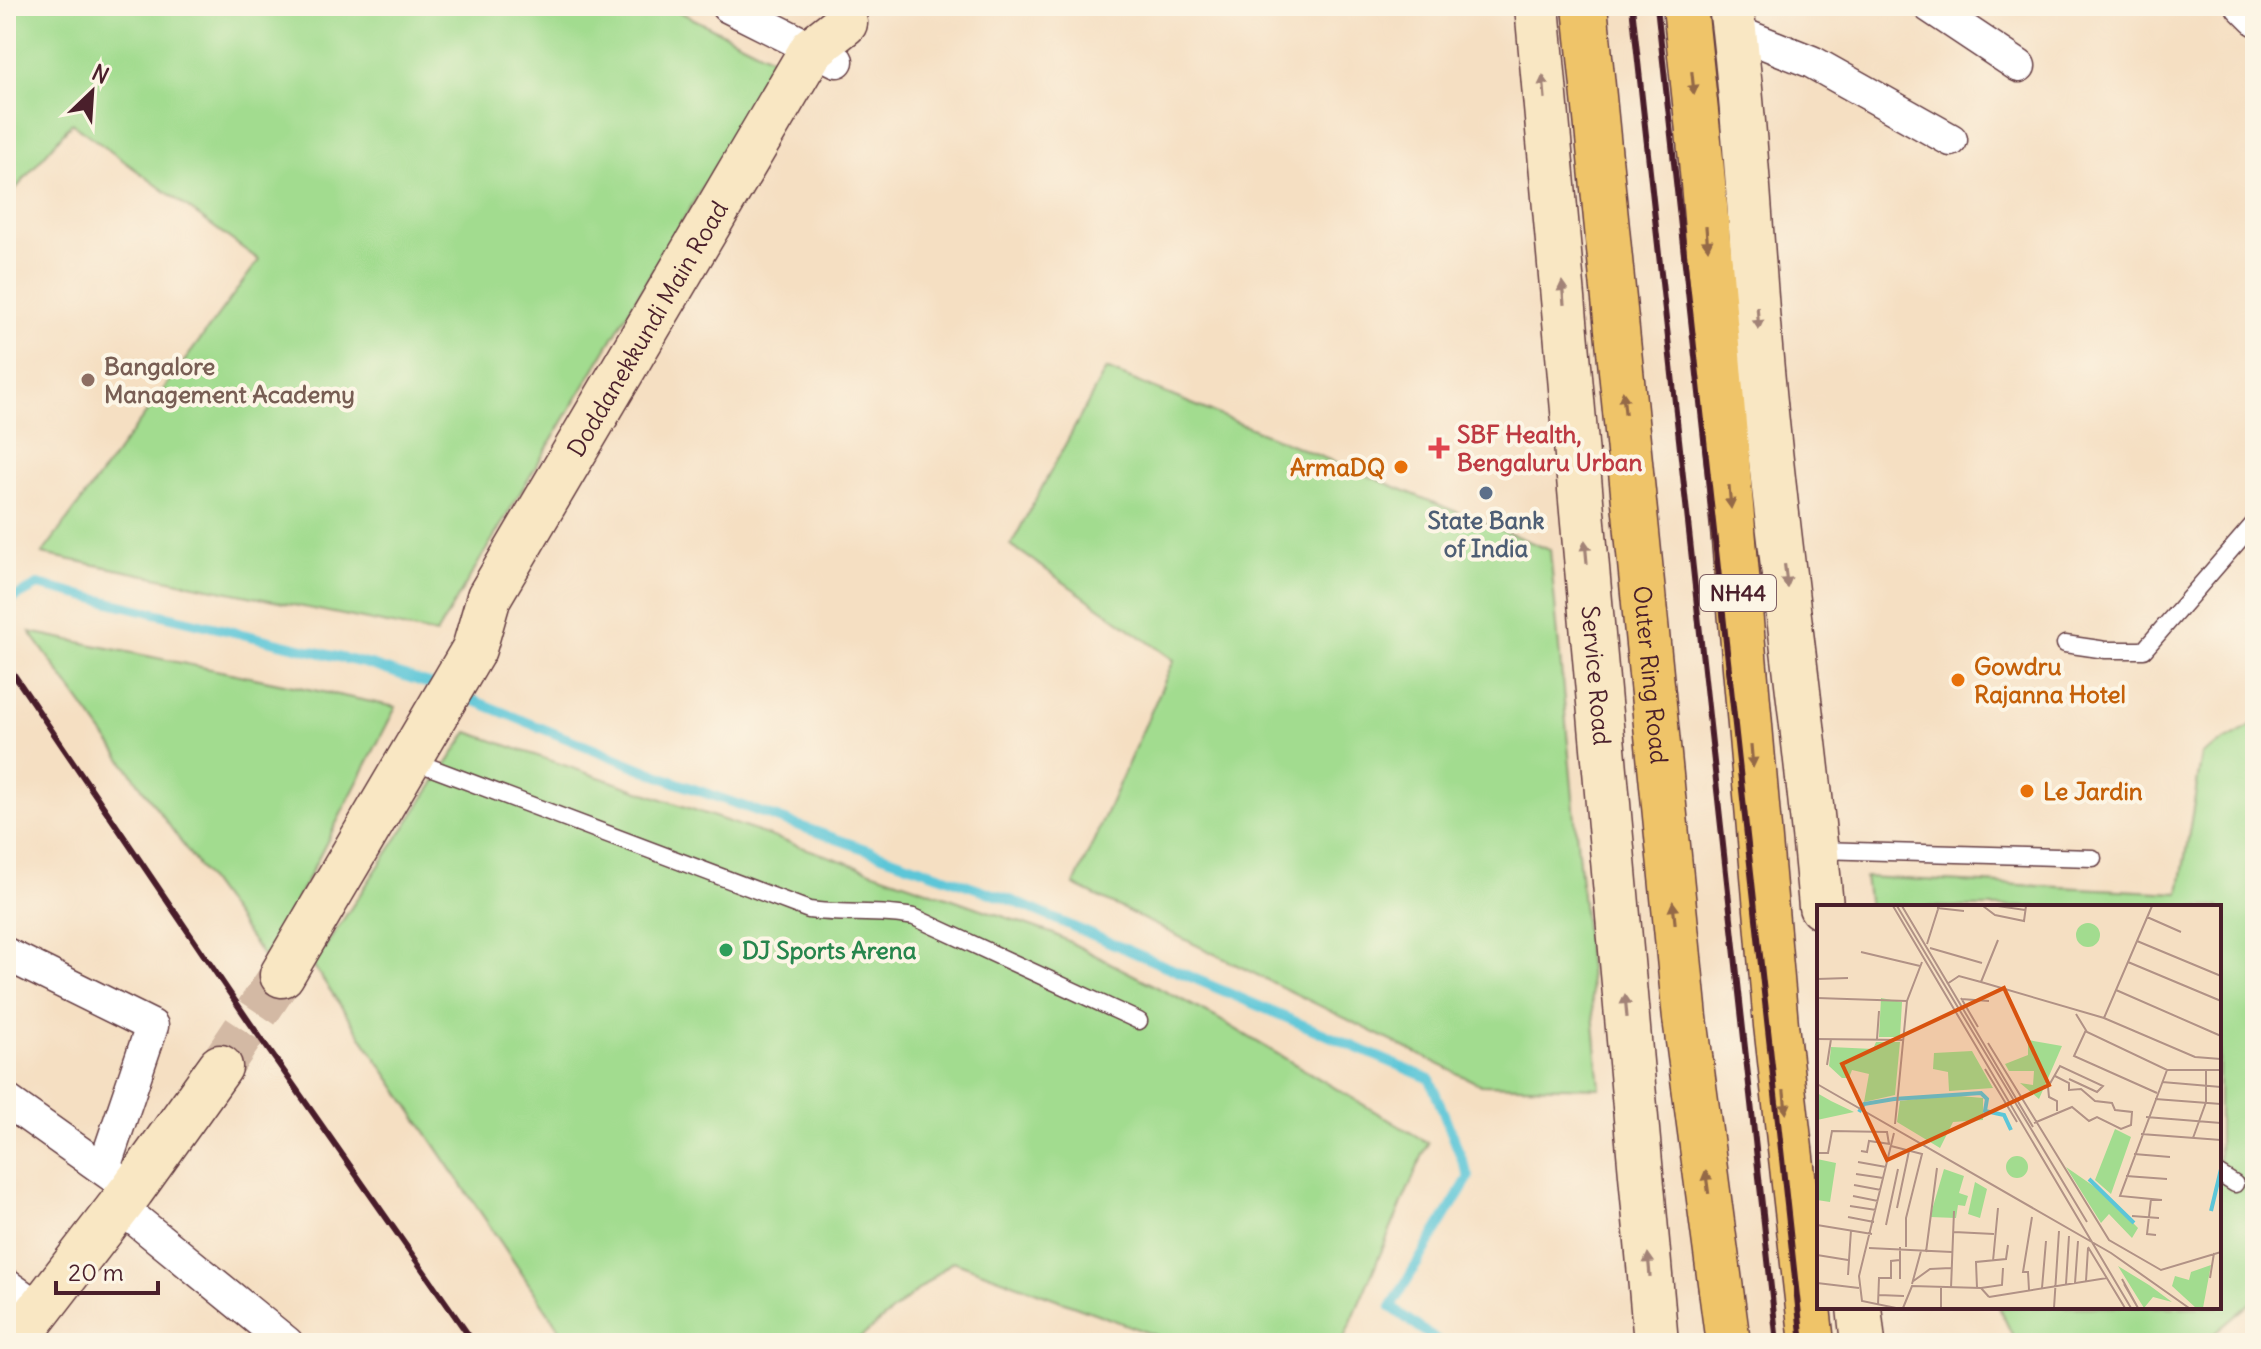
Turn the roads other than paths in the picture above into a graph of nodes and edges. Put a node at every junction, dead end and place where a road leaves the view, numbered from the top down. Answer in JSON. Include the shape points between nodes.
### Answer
{"nodes":[{"id":1,"x":727,"y":6,"type":"edge"},
{"id":2,"x":1537,"y":6,"type":"edge"},
{"id":3,"x":1585,"y":6,"type":"edge"},
{"id":4,"x":1685,"y":6,"type":"edge"},
{"id":5,"x":1929,"y":6,"type":"edge"},
{"id":6,"x":2242,"y":6,"type":"edge"},
{"id":7,"x":1732,"y":18,"type":"edge"},
{"id":8,"x":2255,"y":19,"type":"edge"},
{"id":9,"x":837,"y":35,"type":"edge"},
{"id":10,"x":2019,"y":66,"type":"dead end"},
{"id":11,"x":1951,"y":140,"type":"dead end"},
{"id":12,"x":2255,"y":522,"type":"edge"},
{"id":13,"x":2065,"y":644,"type":"dead end"},
{"id":14,"x":420,"y":741,"type":"junction"},
{"id":15,"x":1816,"y":850,"type":"junction"},
{"id":16,"x":2093,"y":858,"type":"dead end"},
{"id":17,"x":1821,"y":905,"type":"edge"},
{"id":18,"x":6,"y":954,"type":"edge"},
{"id":19,"x":282,"y":975,"type":"tunnel mouth"},
{"id":20,"x":1139,"y":1021,"type":"dead end"},
{"id":21,"x":220,"y":1067,"type":"tunnel mouth"},
{"id":22,"x":6,"y":1100,"type":"edge"},
{"id":23,"x":2221,"y":1175,"type":"edge"},
{"id":24,"x":2235,"y":1184,"type":"dead end"},
{"id":25,"x":118,"y":1188,"type":"junction"},
{"id":26,"x":1859,"y":1309,"type":"edge"},
{"id":27,"x":18,"y":1324,"type":"edge"},
{"id":28,"x":287,"y":1343,"type":"edge"},
{"id":29,"x":1656,"y":1343,"type":"edge"},
{"id":30,"x":1728,"y":1343,"type":"edge"},
{"id":31,"x":1812,"y":1343,"type":"edge"},
{"id":32,"x":1863,"y":1343,"type":"edge"}],
"edges":[{"from":1,"to":9,"type":"street"},
{"from":29,"to":2,"type":"street","name":"Service Road","one_way":true},
{"from":30,"to":3,"type":"highway","name":"Outer Ring Road","one_way":true,"via":[[1685,1018]]},
{"from":4,"to":31,"type":"highway","number":"NH44","one_way":true,"via":[[1764,904]]},
{"from":5,"to":10,"type":"street"},
{"from":6,"to":8,"type":"street"},
{"from":7,"to":11,"type":"street"},
{"from":7,"to":15,"type":"street","one_way":true,"via":[[1763,382]]},
{"from":9,"to":14,"type":"street","name":"Doddanekkundi Main Road","via":[[513,612],[474,649]]},
{"from":12,"to":13,"type":"lane","via":[[2144,650]]},
{"from":14,"to":19,"type":"street","name":"Doddanekkundi Main Road"},
{"from":14,"to":20,"type":"lane","via":[[809,910],[914,917]]},
{"from":15,"to":16,"type":"lane"},
{"from":15,"to":17,"type":"street"},
{"from":18,"to":25,"type":"street","via":[[152,1026]]},
{"from":21,"to":25,"type":"street"},
{"from":22,"to":25,"type":"street"},
{"from":23,"to":24,"type":"lane"},
{"from":25,"to":27,"type":"street"},
{"from":25,"to":28,"type":"street"},
{"from":26,"to":32,"type":"street"}]}
